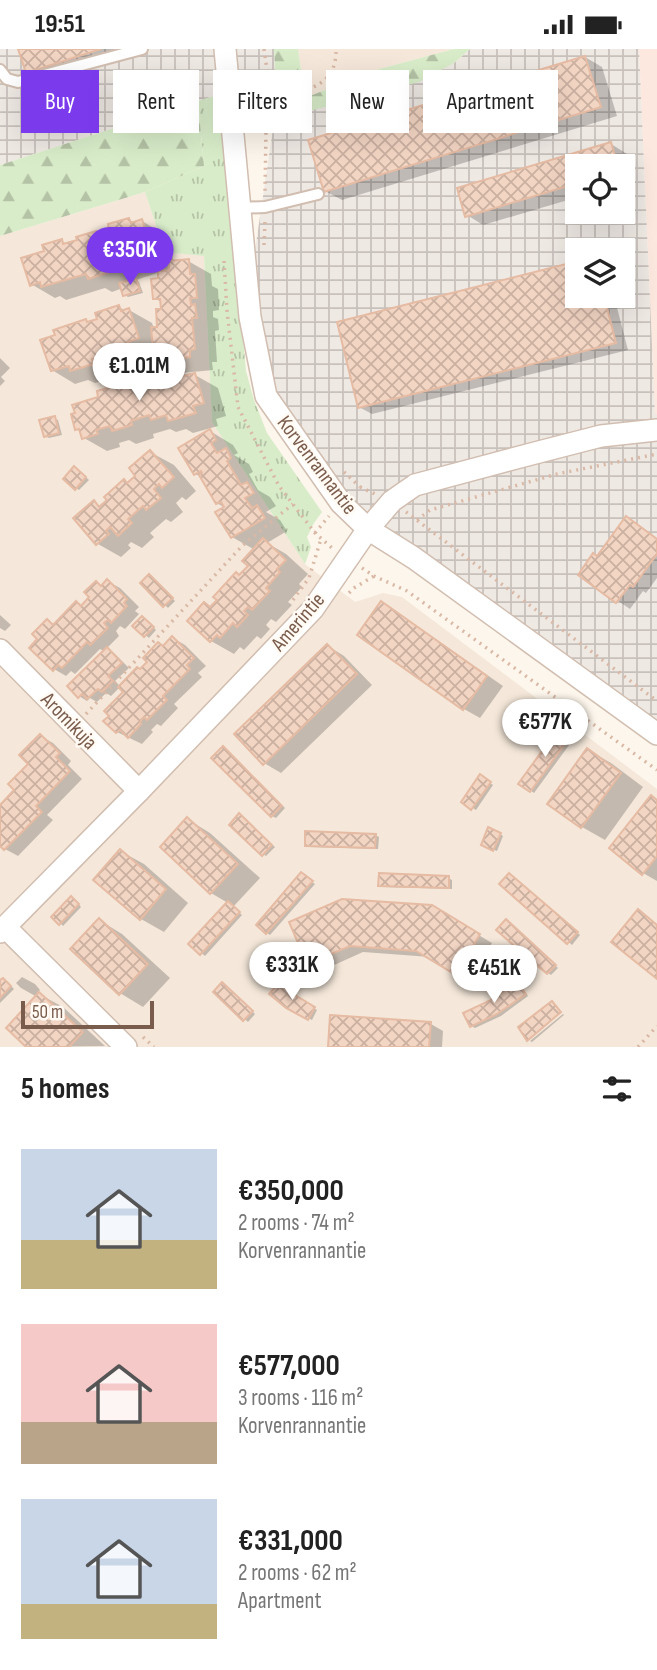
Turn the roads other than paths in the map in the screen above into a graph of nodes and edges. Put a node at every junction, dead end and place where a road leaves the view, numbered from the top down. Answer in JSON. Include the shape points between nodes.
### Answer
{"nodes":[{"id":1,"x":142,"y":49,"type":"edge"},
{"id":2,"x":225,"y":49,"type":"edge"},
{"id":3,"x":0,"y":70,"type":"edge"},
{"id":4,"x":318,"y":194,"type":"dead end"},
{"id":5,"x":240,"y":208,"type":"junction"},
{"id":6,"x":657,"y":430,"type":"edge"},
{"id":7,"x":368,"y":529,"type":"junction"},
{"id":8,"x":0,"y":650,"type":"edge"},
{"id":9,"x":657,"y":734,"type":"edge"},
{"id":10,"x":139,"y":791,"type":"junction"},
{"id":11,"x":2,"y":930,"type":"edge"},
{"id":12,"x":126,"y":1047,"type":"edge"}],
"edges":[{"from":1,"to":3,"type":"lane","via":[[19,82],[7,79]]},
{"from":2,"to":5,"type":"street","name":"Korvenrannantie"},
{"from":4,"to":5,"type":"lane"},
{"from":5,"to":7,"type":"street","name":"Korvenrannantie","via":[[250,317],[266,396],[341,503]]},
{"from":6,"to":7,"type":"street","name":"Amerintie","via":[[601,436],[415,485],[392,501]]},
{"from":7,"to":9,"type":"street","name":"Korvenrannantie"},
{"from":7,"to":10,"type":"street","name":"Amerintie","via":[[313,609]]},
{"from":8,"to":10,"type":"street","name":"Aromikuja"},
{"from":10,"to":11,"type":"street","name":"Amerintie"},
{"from":11,"to":12,"type":"street"}]}
